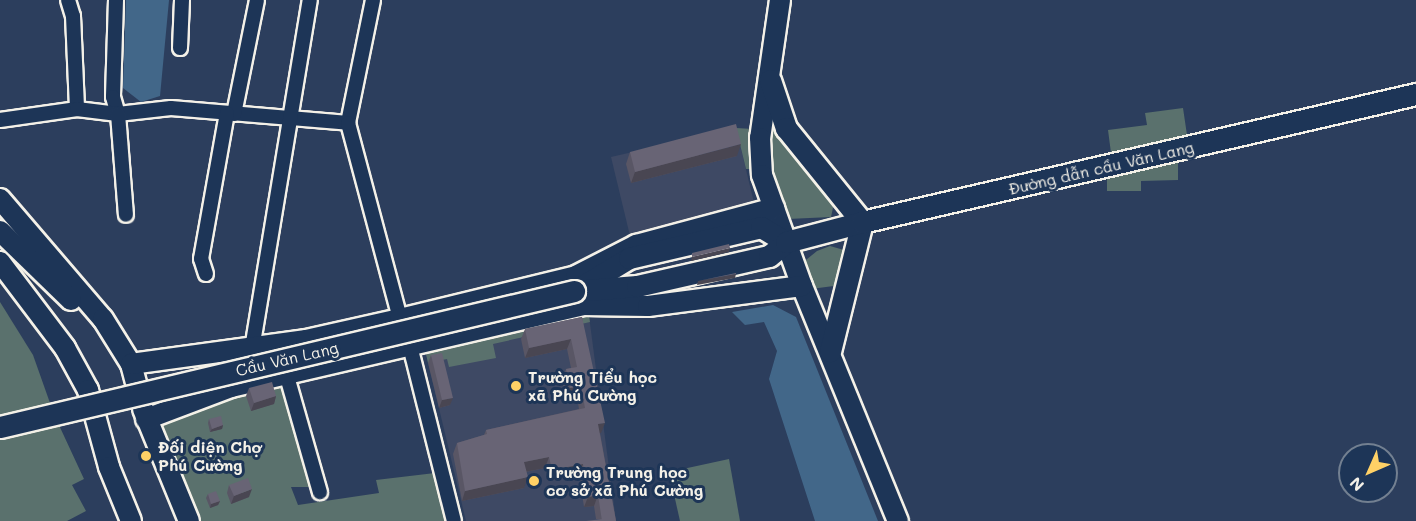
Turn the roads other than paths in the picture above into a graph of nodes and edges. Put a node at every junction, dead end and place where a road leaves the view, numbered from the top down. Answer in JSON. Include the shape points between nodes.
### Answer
{"nodes":[{"id":1,"x":68,"y":0,"type":"edge"},
{"id":2,"x":116,"y":0,"type":"edge"},
{"id":3,"x":182,"y":0,"type":"edge"},
{"id":4,"x":256,"y":0,"type":"edge"},
{"id":5,"x":309,"y":0,"type":"edge"},
{"id":6,"x":373,"y":0,"type":"edge"},
{"id":7,"x":780,"y":0,"type":"edge"},
{"id":8,"x":180,"y":48,"type":"dead end"},
{"id":9,"x":770,"y":80,"type":"junction"},
{"id":10,"x":1416,"y":94,"type":"edge"},
{"id":11,"x":77,"y":109,"type":"junction"},
{"id":12,"x":230,"y":113,"type":"junction"},
{"id":13,"x":118,"y":114,"type":"junction"},
{"id":14,"x":289,"y":118,"type":"junction"},
{"id":15,"x":0,"y":120,"type":"edge"},
{"id":16,"x":348,"y":123,"type":"junction"},
{"id":17,"x":0,"y":200,"type":"edge"},
{"id":18,"x":774,"y":208,"type":"junction"},
{"id":19,"x":126,"y":215,"type":"dead end"},
{"id":20,"x":862,"y":222,"type":"junction"},
{"id":21,"x":0,"y":231,"type":"edge"},
{"id":22,"x":786,"y":242,"type":"junction"},
{"id":23,"x":0,"y":251,"type":"edge"},
{"id":24,"x":0,"y":262,"type":"edge"},
{"id":25,"x":206,"y":274,"type":"dead end"},
{"id":26,"x":47,"y":278,"type":"junction"},
{"id":27,"x":802,"y":286,"type":"junction"},
{"id":28,"x":574,"y":291,"type":"junction"},
{"id":29,"x":400,"y":319,"type":"junction"},
{"id":30,"x":410,"y":346,"type":"junction"},
{"id":31,"x":252,"y":349,"type":"junction"},
{"id":32,"x":830,"y":351,"type":"junction"},
{"id":33,"x":130,"y":366,"type":"junction"},
{"id":34,"x":286,"y":373,"type":"junction"},
{"id":35,"x":0,"y":427,"type":"edge"},
{"id":36,"x":169,"y":479,"type":"junction"},
{"id":37,"x":320,"y":492,"type":"dead end"},
{"id":38,"x":131,"y":521,"type":"edge"},
{"id":39,"x":180,"y":521,"type":"edge"},
{"id":40,"x":189,"y":521,"type":"edge"},
{"id":41,"x":454,"y":521,"type":"edge"},
{"id":42,"x":898,"y":521,"type":"edge"}],
"edges":[{"from":1,"to":11,"type":"street","via":[[73,16]]},
{"from":2,"to":13,"type":"street","via":[[113,97]]},
{"from":3,"to":8,"type":"street"},
{"from":4,"to":12,"type":"street"},
{"from":5,"to":14,"type":"street"},
{"from":6,"to":16,"type":"street"},
{"from":7,"to":9,"type":"main road"},
{"from":9,"to":18,"type":"main road","via":[[760,138],[762,175]]},
{"from":9,"to":20,"type":"main road","via":[[786,128]]},
{"from":10,"to":20,"type":"main road","name":"Đường dẫn cầu Văn Lang"},
{"from":11,"to":13,"type":"street"},
{"from":11,"to":15,"type":"street"},
{"from":12,"to":13,"type":"street","via":[[171,108]]},
{"from":12,"to":14,"type":"street"},
{"from":12,"to":25,"type":"street","via":[[201,259]]},
{"from":13,"to":19,"type":"street"},
{"from":14,"to":16,"type":"street"},
{"from":14,"to":31,"type":"street"},
{"from":16,"to":29,"type":"street"},
{"from":17,"to":33,"type":"main road","via":[[103,319]]},
{"from":18,"to":22,"type":"main road"},
{"from":18,"to":29,"type":"main road","via":[[636,245],[576,276]]},
{"from":20,"to":22,"type":"main road","name":"Đường dẫn cầu Văn Lang"},
{"from":20,"to":32,"type":"main road"},
{"from":21,"to":26,"type":"main road"},
{"from":22,"to":27,"type":"main road"},
{"from":22,"to":28,"type":"main road","via":[[765,237],[632,268]]},
{"from":22,"to":28,"type":"main road","via":[[771,267],[638,298]]},
{"from":23,"to":26,"type":"main road"},
{"from":24,"to":38,"type":"main road","via":[[65,348],[88,390],[109,467]]},
{"from":26,"to":33,"type":"main road"},
{"from":27,"to":30,"type":"main road","via":[[648,306],[583,305]]},
{"from":27,"to":32,"type":"main road"},
{"from":28,"to":35,"type":"main road","name":"Cầu Văn Lang","bridge":true},
{"from":29,"to":31,"type":"main road"},
{"from":30,"to":34,"type":"main road"},
{"from":30,"to":41,"type":"street"},
{"from":31,"to":33,"type":"main road"},
{"from":32,"to":42,"type":"main road"},
{"from":34,"to":36,"type":"main road","via":[[143,411]]},
{"from":34,"to":37,"type":"street"},
{"from":36,"to":39,"type":"main road"},
{"from":36,"to":40,"type":"main road"}]}
